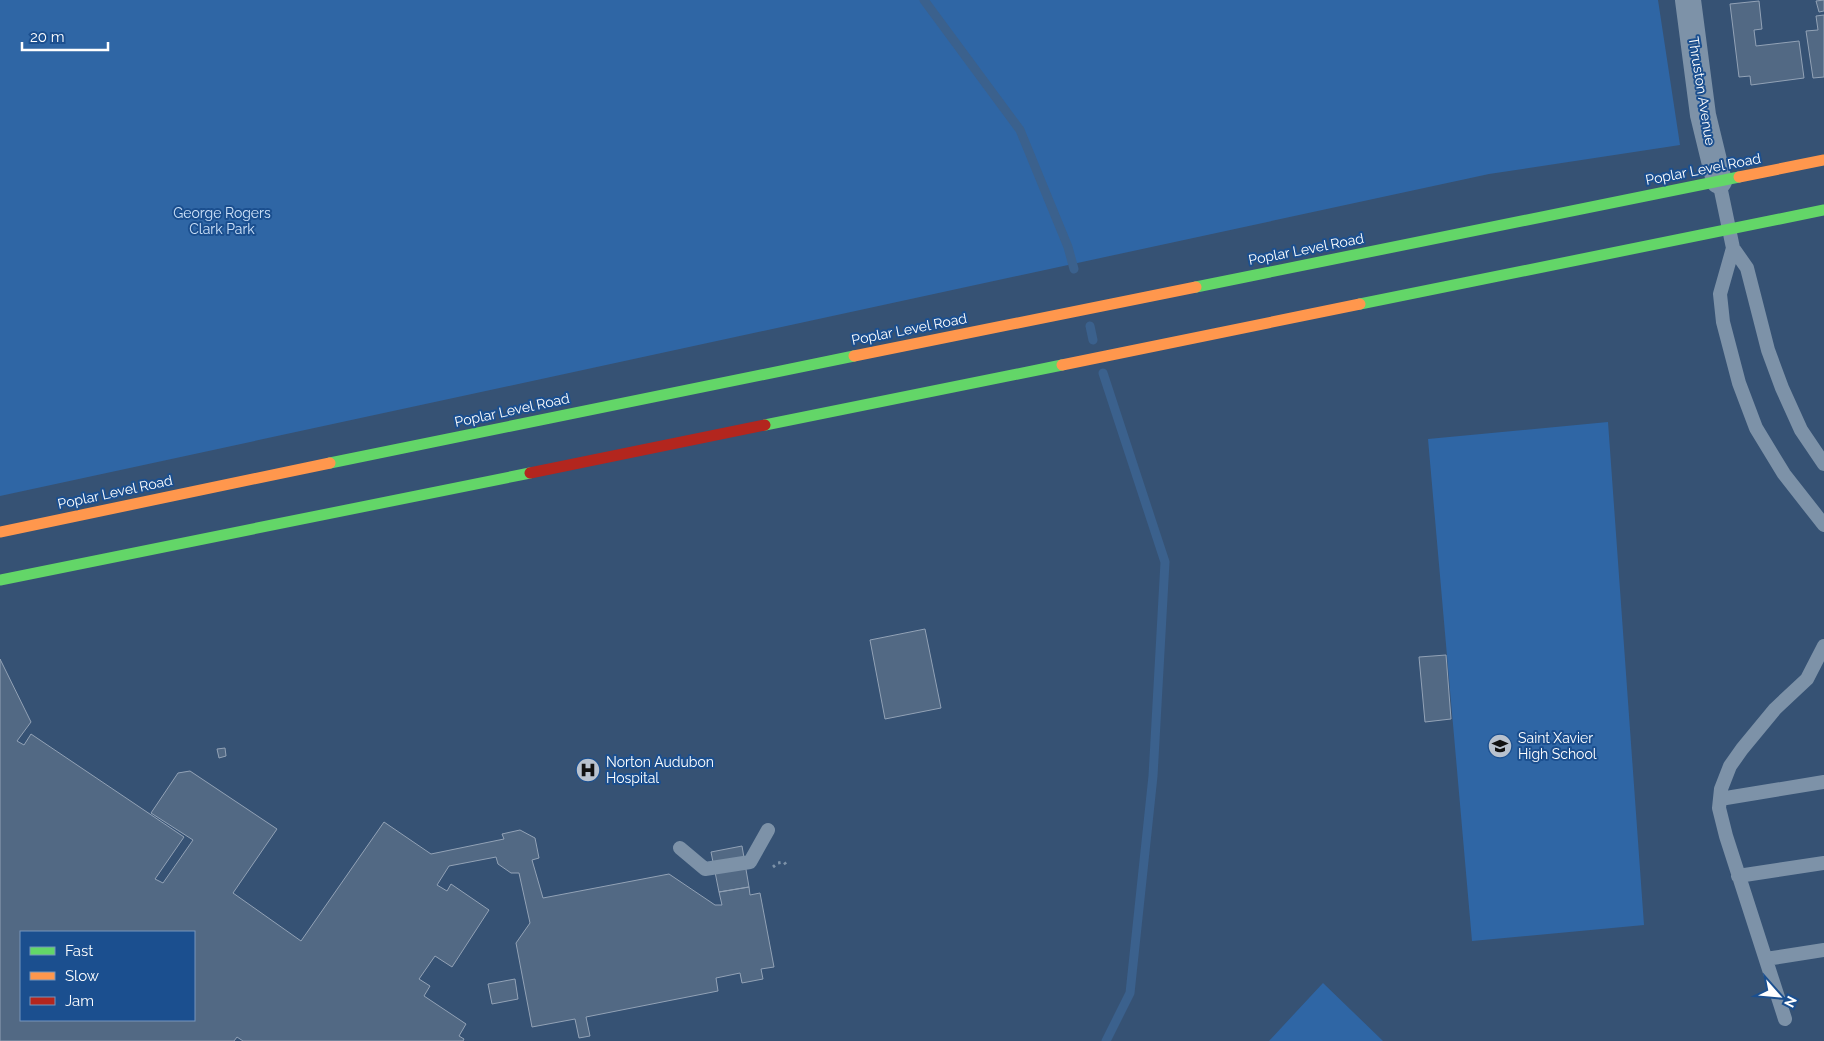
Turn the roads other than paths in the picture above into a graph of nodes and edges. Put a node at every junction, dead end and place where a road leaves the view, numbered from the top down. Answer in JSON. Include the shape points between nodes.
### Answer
{"nodes":[{"id":1,"x":1688,"y":0,"type":"edge"},
{"id":2,"x":1824,"y":160,"type":"edge"},
{"id":3,"x":1718,"y":181,"type":"junction"},
{"id":4,"x":1824,"y":210,"type":"edge"},
{"id":5,"x":1729,"y":230,"type":"junction"},
{"id":6,"x":1733,"y":248,"type":"junction"},
{"id":7,"x":1824,"y":464,"type":"edge"},
{"id":8,"x":1824,"y":525,"type":"edge"},
{"id":9,"x":0,"y":532,"type":"edge"},
{"id":10,"x":0,"y":580,"type":"edge"},
{"id":11,"x":1824,"y":646,"type":"edge"},
{"id":12,"x":1824,"y":782,"type":"edge"},
{"id":13,"x":1720,"y":799,"type":"junction"},
{"id":14,"x":768,"y":830,"type":"dead end"},
{"id":15,"x":680,"y":848,"type":"dead end"},
{"id":16,"x":1824,"y":863,"type":"edge"},
{"id":17,"x":1738,"y":876,"type":"junction"},
{"id":18,"x":1824,"y":950,"type":"edge"},
{"id":19,"x":1766,"y":959,"type":"junction"},
{"id":20,"x":1786,"y":1019,"type":"dead end"}],
"edges":[{"from":1,"to":3,"type":"street","name":"Thruston Avenue","via":[[1703,115]]},
{"from":2,"to":3,"type":"main road","name":"Poplar Level Road"},
{"from":3,"to":5,"type":"lane"},
{"from":3,"to":9,"type":"main road","name":"Poplar Level Road"},
{"from":4,"to":5,"type":"main road"},
{"from":5,"to":6,"type":"lane"},
{"from":5,"to":10,"type":"main road"},
{"from":6,"to":7,"type":"lane","via":[[1746,268],[1782,388],[1801,430]]},
{"from":6,"to":8,"type":"lane","via":[[1720,294],[1723,322],[1739,383],[1756,428],[1784,474]]},
{"from":11,"to":13,"type":"lane","via":[[1807,679],[1775,709],[1730,766]]},
{"from":12,"to":13,"type":"lane"},
{"from":13,"to":17,"type":"lane","via":[[1719,808]]},
{"from":14,"to":15,"type":"lane","via":[[750,862],[705,869]]},
{"from":16,"to":17,"type":"lane"},
{"from":17,"to":19,"type":"lane"},
{"from":18,"to":19,"type":"lane"},
{"from":19,"to":20,"type":"lane"}]}
